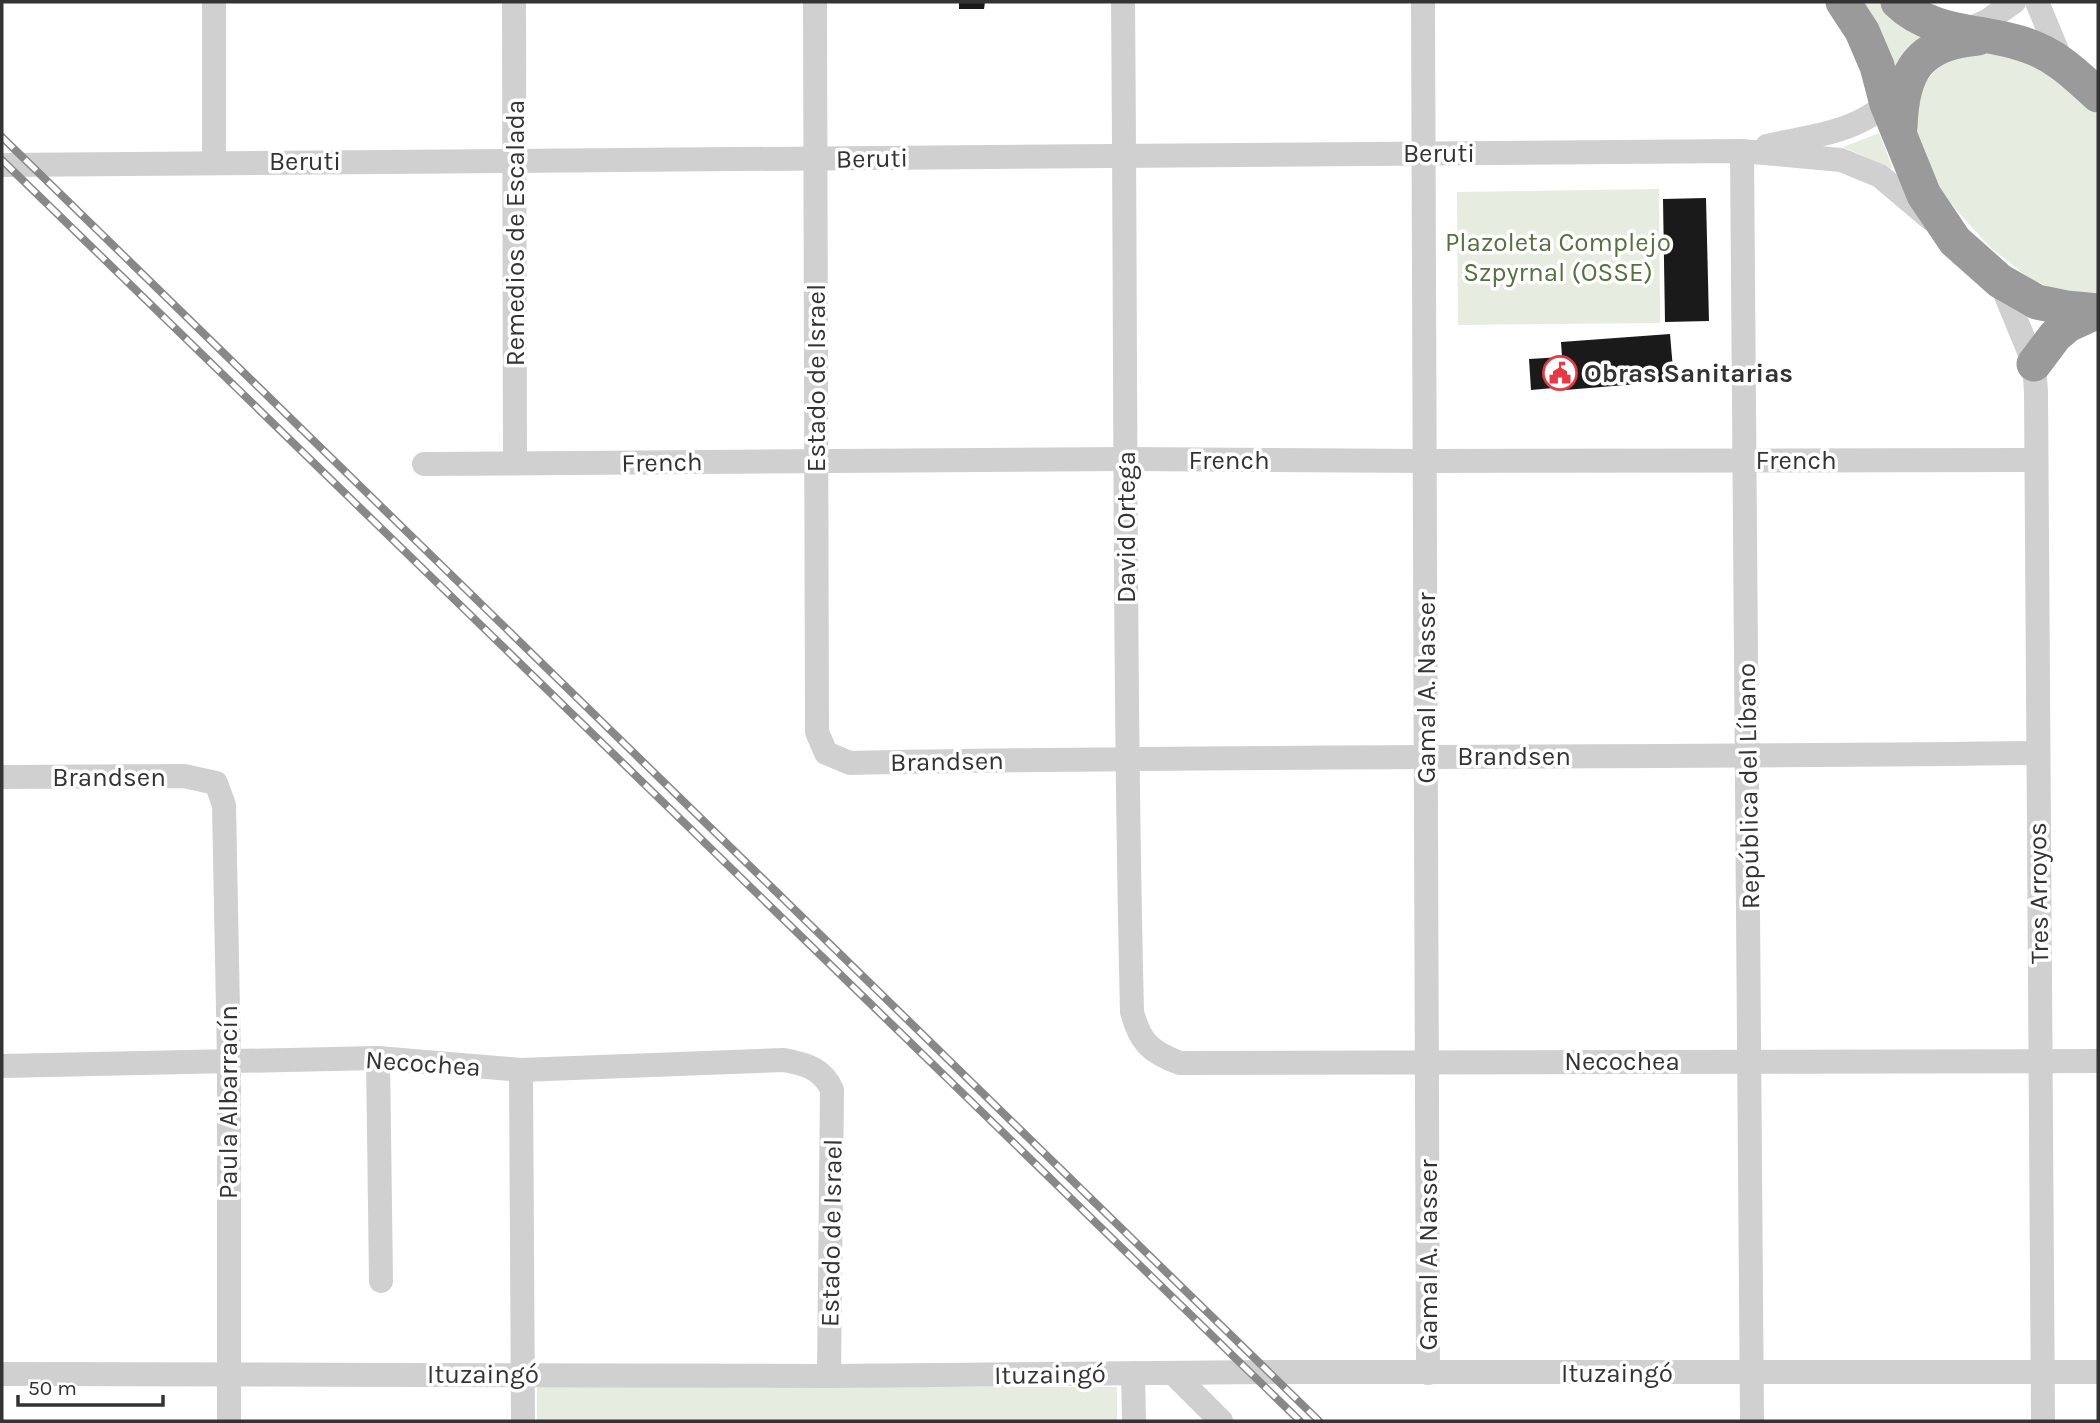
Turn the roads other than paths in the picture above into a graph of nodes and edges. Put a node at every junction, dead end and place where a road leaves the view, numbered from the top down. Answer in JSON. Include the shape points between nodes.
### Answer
{"nodes":[{"id":1,"x":214,"y":2,"type":"edge"},
{"id":2,"x":514,"y":2,"type":"edge"},
{"id":3,"x":815,"y":2,"type":"edge"},
{"id":4,"x":1123,"y":2,"type":"edge"},
{"id":5,"x":1423,"y":2,"type":"edge"},
{"id":6,"x":1843,"y":2,"type":"edge"},
{"id":7,"x":1898,"y":2,"type":"edge"},
{"id":8,"x":2014,"y":2,"type":"edge"},
{"id":9,"x":2037,"y":2,"type":"edge"},
{"id":10,"x":1951,"y":39,"type":"junction"},
{"id":11,"x":2062,"y":62,"type":"junction"},
{"id":12,"x":2098,"y":94,"type":"edge"},
{"id":13,"x":1894,"y":119,"type":"junction"},
{"id":14,"x":1742,"y":151,"type":"junction"},
{"id":15,"x":1424,"y":153,"type":"junction"},
{"id":16,"x":1124,"y":154,"type":"junction"},
{"id":17,"x":815,"y":159,"type":"junction"},
{"id":18,"x":214,"y":161,"type":"junction"},
{"id":19,"x":514,"y":162,"type":"junction"},
{"id":20,"x":2,"y":165,"type":"edge"},
{"id":21,"x":1955,"y":240,"type":"junction"},
{"id":22,"x":2000,"y":281,"type":"junction"},
{"id":23,"x":2098,"y":311,"type":"edge"},
{"id":24,"x":2034,"y":364,"type":"junction"},
{"id":25,"x":1127,"y":459,"type":"junction"},
{"id":26,"x":1744,"y":460,"type":"junction"},
{"id":27,"x":2034,"y":460,"type":"junction"},
{"id":28,"x":816,"y":461,"type":"junction"},
{"id":29,"x":1425,"y":461,"type":"junction"},
{"id":30,"x":425,"y":464,"type":"dead end"},
{"id":31,"x":515,"y":464,"type":"junction"},
{"id":32,"x":826,"y":753,"type":"joint"},
{"id":33,"x":2037,"y":753,"type":"junction"},
{"id":34,"x":1426,"y":756,"type":"junction"},
{"id":35,"x":1126,"y":757,"type":"junction"},
{"id":36,"x":1748,"y":757,"type":"junction"},
{"id":37,"x":2,"y":777,"type":"edge"},
{"id":38,"x":216,"y":783,"type":"joint"},
{"id":39,"x":1149,"y":1048,"type":"joint"},
{"id":40,"x":378,"y":1058,"type":"junction"},
{"id":41,"x":229,"y":1061,"type":"junction"},
{"id":42,"x":1427,"y":1061,"type":"junction"},
{"id":43,"x":1750,"y":1061,"type":"junction"},
{"id":44,"x":2040,"y":1061,"type":"junction"},
{"id":45,"x":2098,"y":1061,"type":"edge"},
{"id":46,"x":2,"y":1066,"type":"edge"},
{"id":47,"x":521,"y":1070,"type":"junction"},
{"id":48,"x":832,"y":1090,"type":"joint"},
{"id":49,"x":381,"y":1281,"type":"dead end"},
{"id":50,"x":1752,"y":1372,"type":"junction"},
{"id":51,"x":2042,"y":1372,"type":"junction"},
{"id":52,"x":2098,"y":1372,"type":"edge"},
{"id":53,"x":1133,"y":1373,"type":"junction"},
{"id":54,"x":1173,"y":1373,"type":"junction"},
{"id":55,"x":1428,"y":1373,"type":"junction"},
{"id":56,"x":2,"y":1374,"type":"edge"},
{"id":57,"x":229,"y":1374,"type":"junction"},
{"id":58,"x":523,"y":1374,"type":"junction"},
{"id":59,"x":829,"y":1376,"type":"junction"},
{"id":60,"x":229,"y":1421,"type":"edge"},
{"id":61,"x":523,"y":1421,"type":"edge"},
{"id":62,"x":1134,"y":1421,"type":"edge"},
{"id":63,"x":1221,"y":1421,"type":"edge"},
{"id":64,"x":1752,"y":1421,"type":"edge"},
{"id":65,"x":2043,"y":1421,"type":"edge"}],
"edges":[{"from":1,"to":18,"type":"street"},
{"from":2,"to":19,"type":"street","name":"Remedios de Escalada"},
{"from":3,"to":17,"type":"street","name":"Estado de Israel"},
{"from":4,"to":16,"type":"street","name":"David Ortega"},
{"from":5,"to":15,"type":"street","name":"Gamal A. Nasser"},
{"from":6,"to":13,"type":"highway","via":[[1877,66]]},
{"from":7,"to":10,"type":"highway"},
{"from":8,"to":10,"type":"street"},
{"from":9,"to":11,"type":"street"},
{"from":10,"to":11,"type":"highway","via":[[1998,37]]},
{"from":10,"to":13,"type":"highway","via":[[1909,73]]},
{"from":11,"to":12,"type":"highway"},
{"from":13,"to":14,"type":"street","name":"Beruti","via":[[1866,119],[1834,131]]},
{"from":13,"to":21,"type":"highway","via":[[1924,195]]},
{"from":14,"to":15,"type":"street","name":"Beruti"},
{"from":14,"to":21,"type":"street","name":"Beruti","via":[[1841,160],[1881,176]]},
{"from":14,"to":26,"type":"street","name":"República del Líbano"},
{"from":15,"to":16,"type":"street","name":"Beruti"},
{"from":15,"to":29,"type":"street","name":"Gamal A. Nasser"},
{"from":16,"to":17,"type":"street","name":"Beruti"},
{"from":16,"to":25,"type":"street","name":"David Ortega"},
{"from":17,"to":19,"type":"street","name":"Beruti"},
{"from":17,"to":28,"type":"street","name":"Estado de Israel"},
{"from":18,"to":19,"type":"street","name":"Beruti"},
{"from":18,"to":20,"type":"street","name":"Beruti"},
{"from":19,"to":31,"type":"street","name":"Remedios de Escalada"},
{"from":21,"to":22,"type":"highway"},
{"from":22,"to":23,"type":"highway","via":[[2037,302]]},
{"from":22,"to":24,"type":"street","name":"Tres Arroyos"},
{"from":23,"to":24,"type":"highway","via":[[2068,326]]},
{"from":24,"to":27,"type":"street","name":"Tres Arroyos"},
{"from":25,"to":28,"type":"street","name":"French"},
{"from":25,"to":29,"type":"street","name":"French"},
{"from":25,"to":35,"type":"street","name":"David Ortega"},
{"from":26,"to":27,"type":"street","name":"French"},
{"from":26,"to":29,"type":"street","name":"French"},
{"from":26,"to":36,"type":"street","name":"República del Líbano"},
{"from":27,"to":33,"type":"street","name":"Tres Arroyos"},
{"from":28,"to":31,"type":"street","name":"French"},
{"from":28,"to":32,"type":"street","name":"Estado de Israel","via":[[817,732]]},
{"from":29,"to":34,"type":"street","name":"Gamal A. Nasser"},
{"from":30,"to":31,"type":"street","name":"French"},
{"from":32,"to":35,"type":"street","name":"Brandsen","via":[[850,763]]},
{"from":33,"to":36,"type":"street","name":"Brandsen"},
{"from":33,"to":44,"type":"street","name":"Tres Arroyos"},
{"from":34,"to":35,"type":"street","name":"Brandsen"},
{"from":34,"to":36,"type":"street","name":"Brandsen"},
{"from":34,"to":42,"type":"street","name":"Gamal A. Nasser"},
{"from":35,"to":39,"type":"street","name":"David Ortega","via":[[1132,1012]]},
{"from":36,"to":43,"type":"street","name":"República del Líbano"},
{"from":37,"to":38,"type":"street","name":"Brandsen","via":[[184,776]]},
{"from":38,"to":41,"type":"street","name":"Paula Albarracín","via":[[224,806]]},
{"from":39,"to":42,"type":"street","name":"Necochea","via":[[1180,1063]]},
{"from":40,"to":41,"type":"street","name":"Necochea"},
{"from":40,"to":47,"type":"street","name":"Necochea"},
{"from":40,"to":49,"type":"street"},
{"from":41,"to":46,"type":"street","name":"Necochea"},
{"from":41,"to":57,"type":"street","name":"Paula Albarracín"},
{"from":42,"to":43,"type":"street","name":"Necochea"},
{"from":42,"to":55,"type":"street","name":"Gamal A. Nasser"},
{"from":43,"to":44,"type":"street","name":"Necochea"},
{"from":43,"to":50,"type":"street","name":"República del Líbano"},
{"from":44,"to":45,"type":"street","name":"Necochea"},
{"from":44,"to":51,"type":"street","name":"Tres Arroyos"},
{"from":47,"to":48,"type":"street","name":"Necochea","via":[[785,1060],[816,1069]]},
{"from":47,"to":58,"type":"street"},
{"from":48,"to":59,"type":"street","name":"Estado de Israel"},
{"from":50,"to":51,"type":"street","name":"Ituzaingó"},
{"from":50,"to":55,"type":"street","name":"Ituzaingó"},
{"from":50,"to":64,"type":"street","name":"República del Líbano"},
{"from":51,"to":52,"type":"street","name":"Ituzaingó"},
{"from":51,"to":65,"type":"street","name":"Tres Arroyos"},
{"from":53,"to":54,"type":"street","name":"Ituzaingó"},
{"from":53,"to":59,"type":"street","name":"Ituzaingó"},
{"from":53,"to":62,"type":"street"},
{"from":54,"to":55,"type":"street","name":"Ituzaingó"},
{"from":54,"to":63,"type":"street"},
{"from":56,"to":57,"type":"street","name":"Ituzaingó"},
{"from":57,"to":58,"type":"street","name":"Ituzaingó"},
{"from":57,"to":60,"type":"street","name":"Paula Albarracín"},
{"from":58,"to":59,"type":"street","name":"Ituzaingó"},
{"from":58,"to":61,"type":"street"}]}
